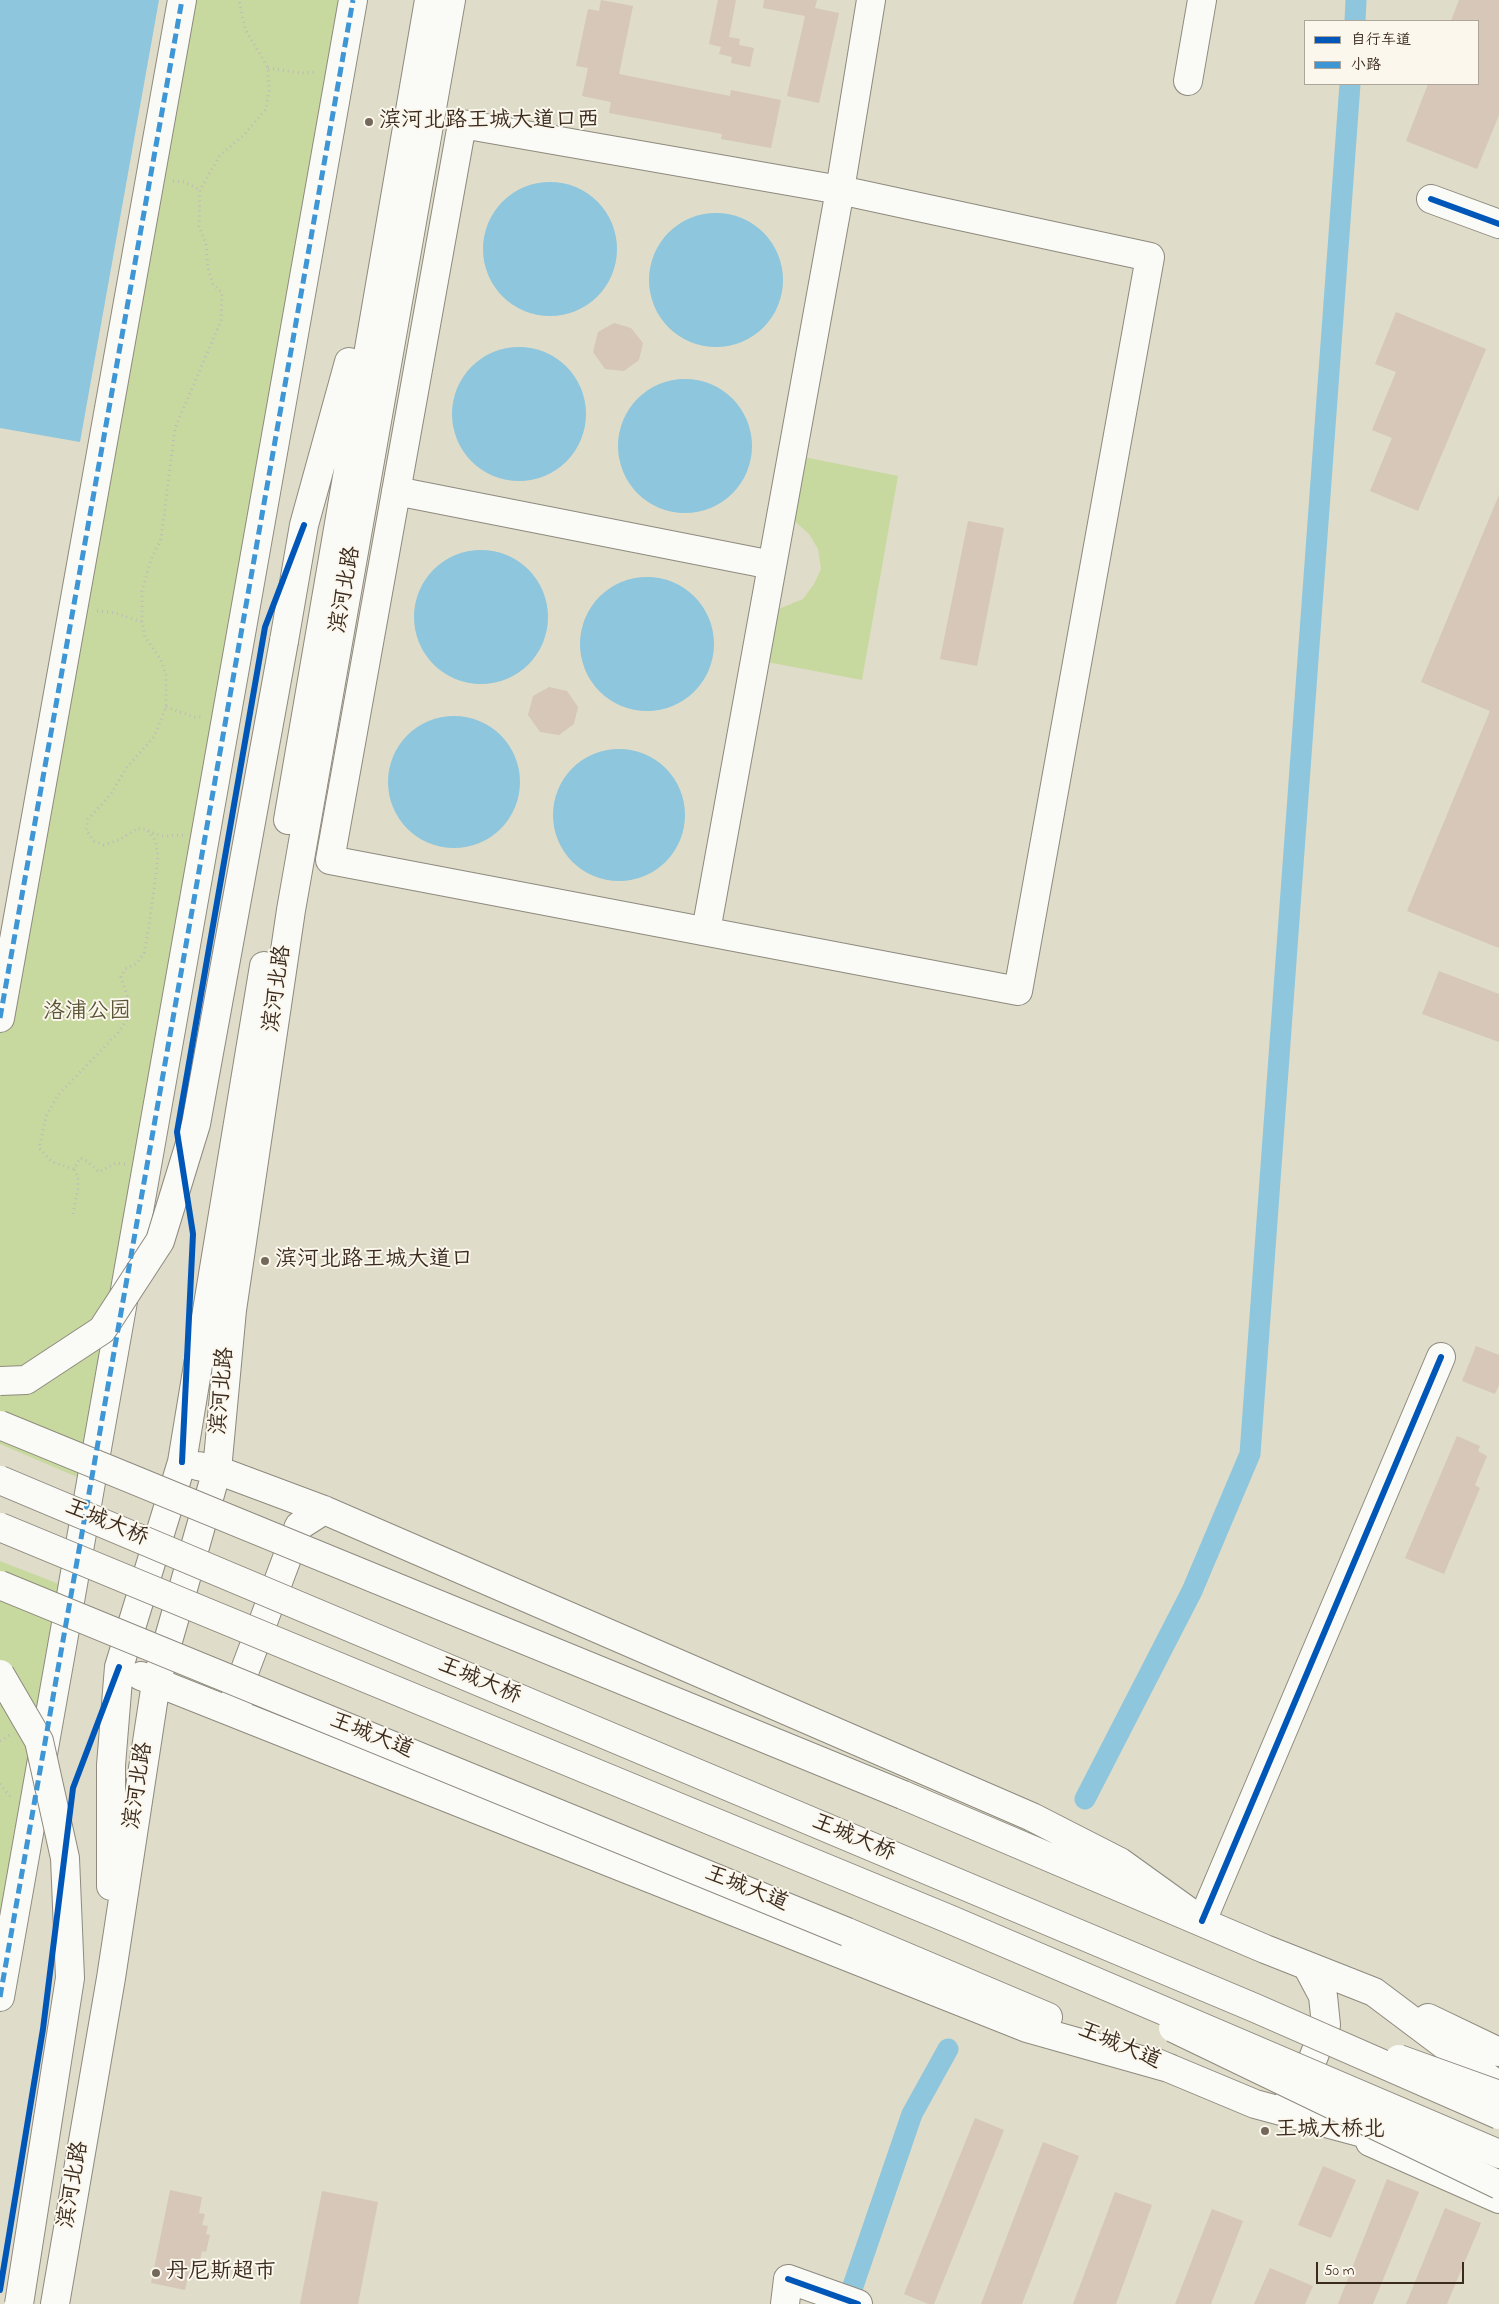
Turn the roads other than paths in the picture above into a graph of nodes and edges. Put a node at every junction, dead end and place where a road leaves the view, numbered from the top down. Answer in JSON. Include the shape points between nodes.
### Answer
{"nodes":[{"id":1,"x":182,"y":0,"type":"edge"},
{"id":2,"x":353,"y":0,"type":"edge"},
{"id":3,"x":429,"y":0,"type":"edge"},
{"id":4,"x":451,"y":0,"type":"edge"},
{"id":5,"x":871,"y":0,"type":"edge"},
{"id":6,"x":1202,"y":0,"type":"edge"},
{"id":7,"x":1188,"y":81,"type":"dead end"},
{"id":8,"x":840,"y":190,"type":"junction"},
{"id":9,"x":1430,"y":199,"type":"dead end"},
{"id":10,"x":392,"y":209,"type":"junction"},
{"id":11,"x":1499,"y":224,"type":"edge"},
{"id":12,"x":396,"y":491,"type":"junction"},
{"id":13,"x":772,"y":565,"type":"junction"},
{"id":14,"x":706,"y":931,"type":"junction"},
{"id":15,"x":0,"y":1018,"type":"edge"},
{"id":16,"x":1441,"y":1357,"type":"dead end"},
{"id":17,"x":0,"y":1381,"type":"edge"},
{"id":18,"x":0,"y":1425,"type":"edge"},
{"id":19,"x":182,"y":1462,"type":"junction"},
{"id":20,"x":217,"y":1470,"type":"junction"},
{"id":21,"x":0,"y":1480,"type":"edge"},
{"id":22,"x":324,"y":1510,"type":"junction"},
{"id":23,"x":0,"y":1527,"type":"edge"},
{"id":24,"x":0,"y":1586,"type":"edge"},
{"id":25,"x":119,"y":1667,"type":"junction"},
{"id":26,"x":0,"y":1674,"type":"edge"},
{"id":27,"x":156,"y":1683,"type":"junction"},
{"id":28,"x":239,"y":1716,"type":"junction"},
{"id":29,"x":949,"y":1919,"type":"junction"},
{"id":30,"x":1202,"y":1921,"type":"junction"},
{"id":31,"x":1307,"y":1966,"type":"junction"},
{"id":32,"x":111,"y":1978,"type":"junction"},
{"id":33,"x":1374,"y":1992,"type":"junction"},
{"id":34,"x":0,"y":1997,"type":"edge"},
{"id":35,"x":1255,"y":2008,"type":"junction"},
{"id":36,"x":1499,"y":2052,"type":"edge"},
{"id":37,"x":1169,"y":2068,"type":"junction"},
{"id":38,"x":1499,"y":2086,"type":"edge"},
{"id":39,"x":1499,"y":2095,"type":"edge"},
{"id":40,"x":1255,"y":2104,"type":"junction"},
{"id":41,"x":1499,"y":2115,"type":"edge"},
{"id":42,"x":1332,"y":2126,"type":"junction"},
{"id":43,"x":1499,"y":2154,"type":"edge"},
{"id":44,"x":1499,"y":2172,"type":"edge"},
{"id":45,"x":1499,"y":2185,"type":"edge"},
{"id":46,"x":1499,"y":2199,"type":"edge"},
{"id":47,"x":786,"y":2292,"type":"edge"},
{"id":48,"x":19,"y":2304,"type":"edge"},
{"id":49,"x":55,"y":2304,"type":"edge"},
{"id":50,"x":858,"y":2304,"type":"edge"}],
"edges":[{"from":1,"to":15,"type":"main road"},
{"from":2,"to":34,"type":"main road"},
{"from":3,"to":10,"type":"main road","name":"滨河北路"},
{"from":4,"to":20,"type":"main road","name":"滨河北路","via":[[291,910],[232,1310]]},
{"from":5,"to":8,"type":"main road"},
{"from":6,"to":7,"type":"main road"},
{"from":8,"to":12,"type":"main road","via":[[462,124]]},
{"from":8,"to":13,"type":"main road"},
{"from":8,"to":14,"type":"main road","via":[[1150,257],[1018,991]]},
{"from":9,"to":11,"type":"main road"},
{"from":10,"to":17,"type":"main road","bridge":true,"via":[[304,525],[196,1124],[160,1241],[102,1330],[26,1380]]},
{"from":10,"to":19,"type":"main road","name":"滨河北路","via":[[318,634]]},
{"from":12,"to":13,"type":"main road"},
{"from":12,"to":14,"type":"main road","via":[[330,860]]},
{"from":13,"to":14,"type":"main road"},
{"from":16,"to":30,"type":"main road"},
{"from":18,"to":30,"type":"main road","bridge":true},
{"from":19,"to":20,"type":"main road"},
{"from":19,"to":25,"type":"main road","name":"滨河北路"},
{"from":20,"to":22,"type":"main road"},
{"from":20,"to":27,"type":"main road","name":"滨河北路"},
{"from":21,"to":35,"type":"main road","name":"王城大桥","bridge":true},
{"from":22,"to":28,"type":"main road","via":[[299,1526],[236,1694]]},
{"from":22,"to":30,"type":"main road","via":[[1032,1817],[1120,1862]]},
{"from":23,"to":29,"type":"main road","name":"王城大桥","bridge":true},
{"from":24,"to":37,"type":"main road","name":"王城大道","bridge":true,"via":[[847,1932]]},
{"from":25,"to":27,"type":"main road"},
{"from":25,"to":32,"type":"main road","name":"滨河北路","via":[[111,1765]]},
{"from":26,"to":48,"type":"main road","bridge":true,"via":[[39,1741],[65,1858],[70,1978]]},
{"from":27,"to":28,"type":"main road"},
{"from":27,"to":32,"type":"main road","name":"滨河北路"},
{"from":28,"to":37,"type":"main road","via":[[1027,2028]]},
{"from":29,"to":43,"type":"main road","bridge":true},
{"from":29,"to":45,"type":"main road","bridge":true},
{"from":30,"to":31,"type":"main road"},
{"from":31,"to":33,"type":"main road"},
{"from":31,"to":40,"type":"main road","via":[[1323,1996],[1326,2025],[1312,2061],[1293,2087]]},
{"from":32,"to":49,"type":"main road","name":"滨河北路"},
{"from":33,"to":36,"type":"main road"},
{"from":33,"to":38,"type":"main road"},
{"from":35,"to":39,"type":"main road","bridge":true},
{"from":35,"to":41,"type":"main road","bridge":true},
{"from":37,"to":40,"type":"main road","name":"王城大道"},
{"from":40,"to":42,"type":"main road","name":"王城大道"},
{"from":42,"to":44,"type":"main road","name":"王城大道","via":[[1476,2162]]},
{"from":42,"to":46,"type":"main road"},
{"from":47,"to":50,"type":"main road"}]}
